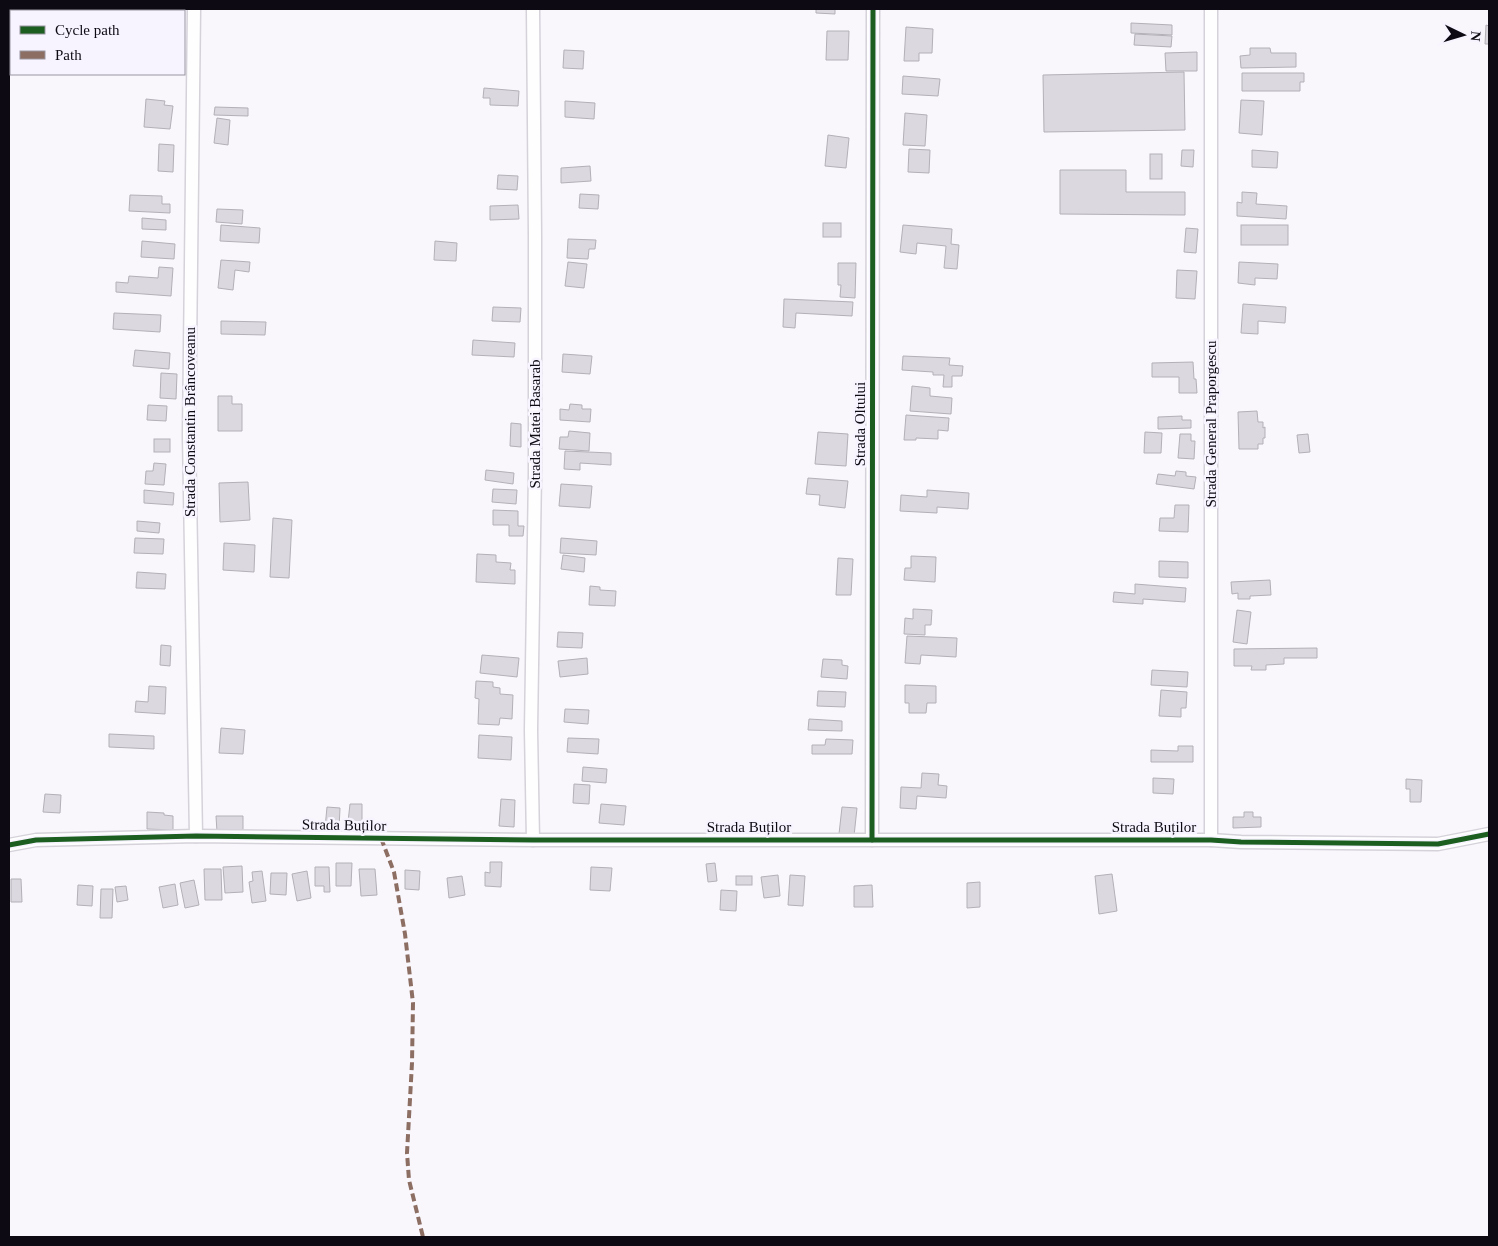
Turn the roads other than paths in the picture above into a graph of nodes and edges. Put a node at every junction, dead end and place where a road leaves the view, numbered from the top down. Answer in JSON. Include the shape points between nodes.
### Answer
{"nodes":[{"id":1,"x":194,"y":9,"type":"edge"},
{"id":2,"x":533,"y":9,"type":"edge"},
{"id":3,"x":873,"y":9,"type":"edge"},
{"id":4,"x":1212,"y":9,"type":"edge"},
{"id":5,"x":1489,"y":834,"type":"edge"},
{"id":6,"x":196,"y":836,"type":"junction"},
{"id":7,"x":533,"y":840,"type":"junction"},
{"id":8,"x":872,"y":840,"type":"junction"},
{"id":9,"x":1211,"y":840,"type":"junction"},
{"id":10,"x":9,"y":845,"type":"edge"}],
"edges":[{"from":1,"to":6,"type":"street","name":"Strada Constantin Brâncoveanu","via":[[189,435]]},
{"from":2,"to":7,"type":"street","name":"Strada Matei Basarab","via":[[536,236],[531,730]]},
{"from":3,"to":8,"type":"street","name":"Strada Oltului"},
{"from":4,"to":9,"type":"street","name":"Strada General Praporgescu"},
{"from":5,"to":9,"type":"street","name":"Strada Buților","via":[[1438,844]]},
{"from":6,"to":7,"type":"street","name":"Strada Buților"},
{"from":6,"to":10,"type":"street","name":"Strada Buților","via":[[36,840]]},
{"from":7,"to":8,"type":"street","name":"Strada Buților"},
{"from":8,"to":9,"type":"street","name":"Strada Buților"}]}
